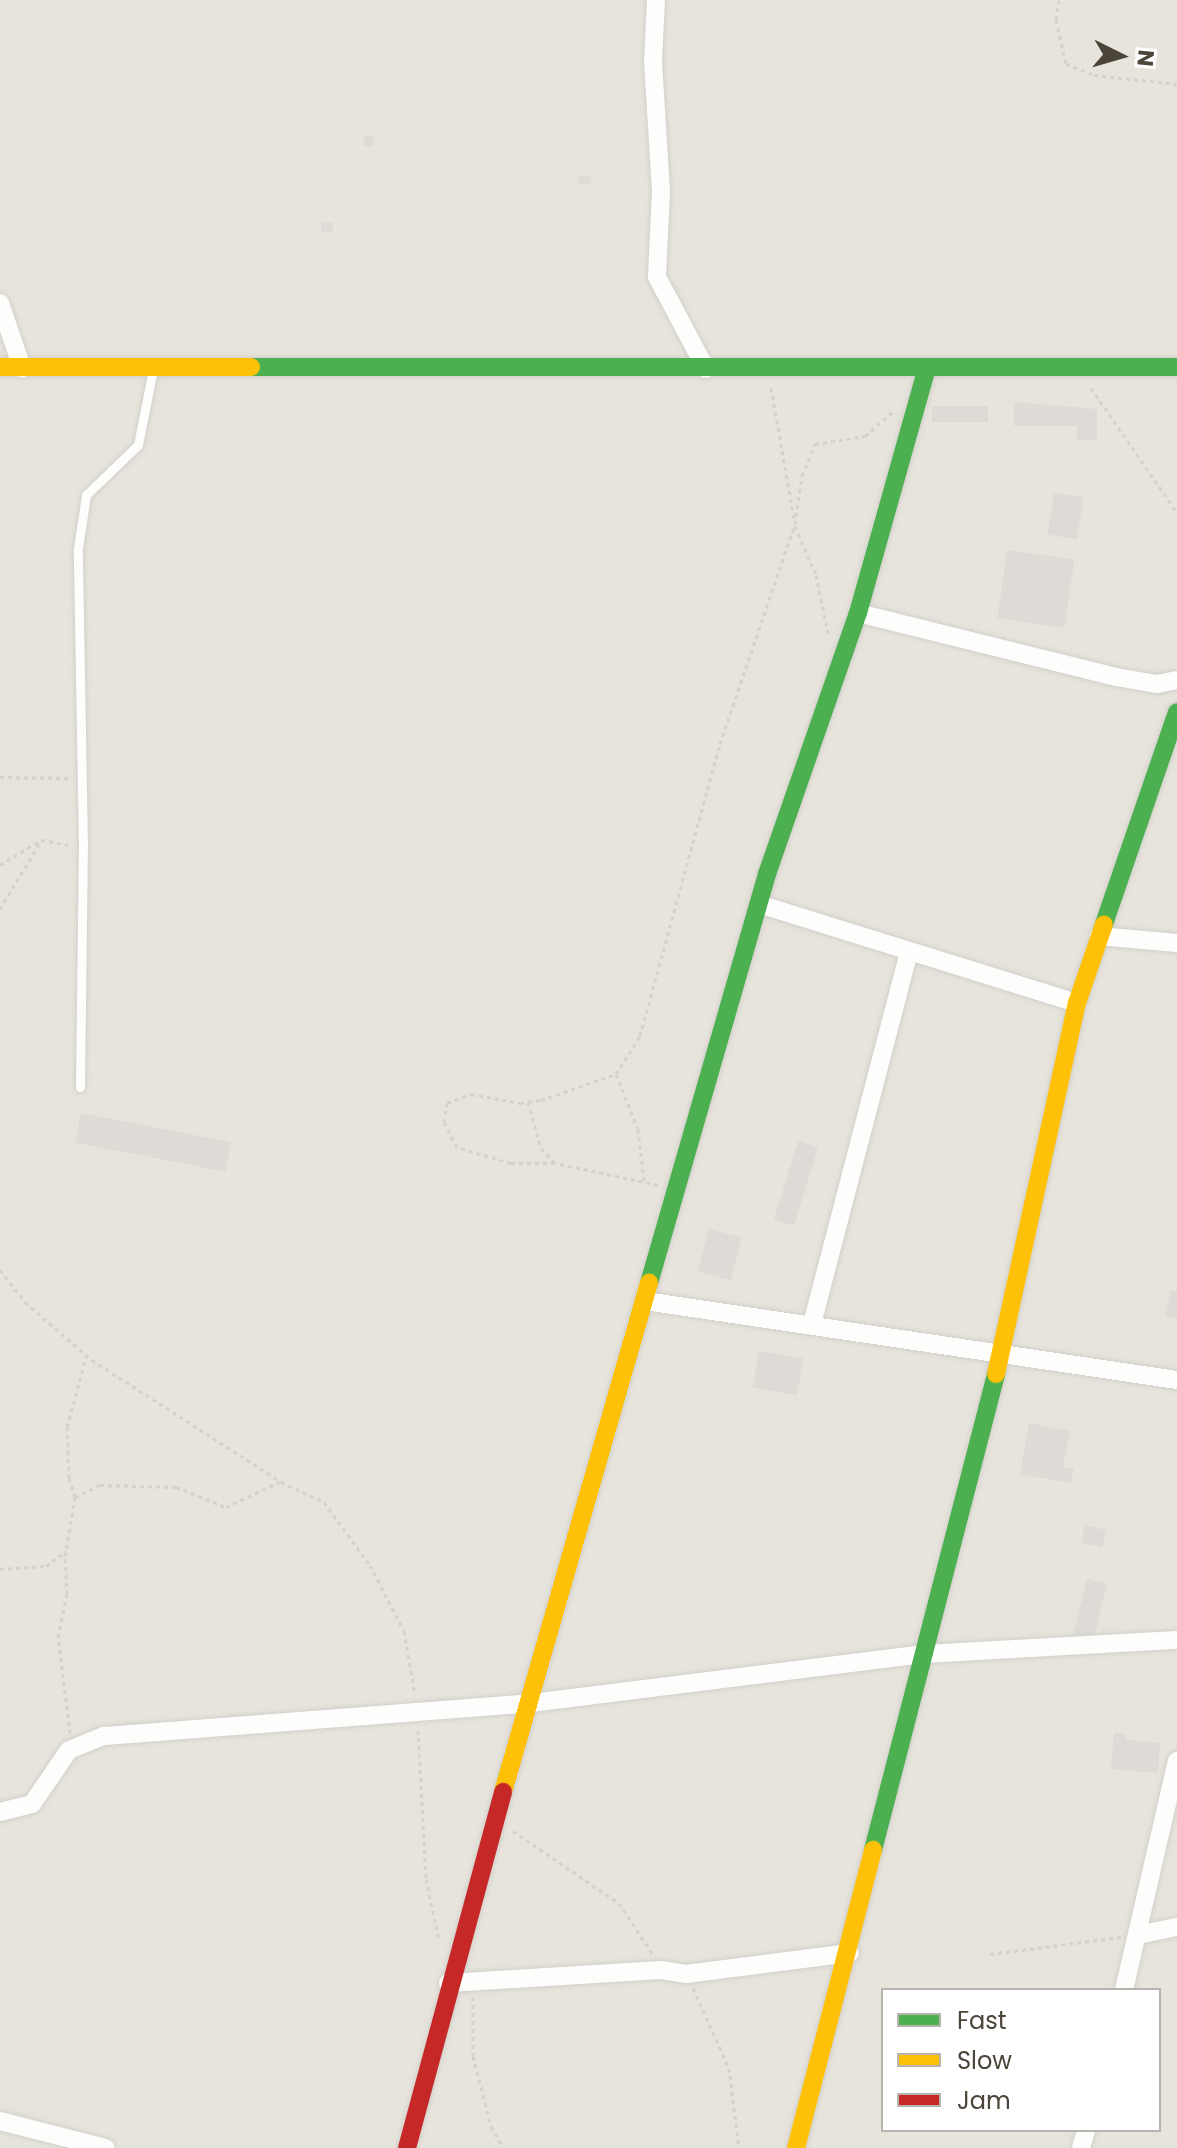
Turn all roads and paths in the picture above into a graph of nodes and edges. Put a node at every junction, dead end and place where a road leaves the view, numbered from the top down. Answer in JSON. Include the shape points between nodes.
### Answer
{"nodes":[{"id":1,"x":656,"y":0,"type":"edge"},
{"id":2,"x":1059,"y":0,"type":"edge"},
{"id":3,"x":1177,"y":84,"type":"edge"},
{"id":4,"x":0,"y":303,"type":"edge"},
{"id":5,"x":1075,"y":365,"type":"junction"},
{"id":6,"x":0,"y":367,"type":"edge"},
{"id":7,"x":1177,"y":367,"type":"edge"},
{"id":8,"x":22,"y":368,"type":"junction"},
{"id":9,"x":153,"y":369,"type":"junction"},
{"id":10,"x":706,"y":369,"type":"junction"},
{"id":11,"x":768,"y":370,"type":"junction"},
{"id":12,"x":926,"y":371,"type":"junction"},
{"id":13,"x":898,"y":406,"type":"dead end"},
{"id":14,"x":1177,"y":512,"type":"edge"},
{"id":15,"x":795,"y":524,"type":"junction"},
{"id":16,"x":858,"y":613,"type":"junction"},
{"id":17,"x":831,"y":647,"type":"dead end"},
{"id":18,"x":1177,"y":680,"type":"edge"},
{"id":19,"x":1177,"y":712,"type":"edge"},
{"id":20,"x":0,"y":777,"type":"edge"},
{"id":21,"x":81,"y":778,"type":"junction"},
{"id":22,"x":41,"y":840,"type":"junction"},
{"id":23,"x":83,"y":848,"type":"junction"},
{"id":24,"x":0,"y":865,"type":"edge"},
{"id":25,"x":762,"y":905,"type":"junction"},
{"id":26,"x":0,"y":909,"type":"edge"},
{"id":27,"x":1099,"y":936,"type":"junction"},
{"id":28,"x":1177,"y":943,"type":"edge"},
{"id":29,"x":909,"y":951,"type":"junction"},
{"id":30,"x":1077,"y":1003,"type":"junction"},
{"id":31,"x":616,"y":1074,"type":"junction"},
{"id":32,"x":80,"y":1087,"type":"dead end"},
{"id":33,"x":528,"y":1102,"type":"junction"},
{"id":34,"x":555,"y":1163,"type":"junction"},
{"id":35,"x":644,"y":1183,"type":"junction"},
{"id":36,"x":678,"y":1189,"type":"junction"},
{"id":37,"x":0,"y":1270,"type":"edge"},
{"id":38,"x":645,"y":1301,"type":"junction"},
{"id":39,"x":812,"y":1324,"type":"junction"},
{"id":40,"x":1002,"y":1351,"type":"junction"},
{"id":41,"x":86,"y":1355,"type":"junction"},
{"id":42,"x":1177,"y":1380,"type":"edge"},
{"id":43,"x":281,"y":1482,"type":"junction"},
{"id":44,"x":75,"y":1497,"type":"junction"},
{"id":45,"x":66,"y":1551,"type":"junction"},
{"id":46,"x":0,"y":1569,"type":"edge"},
{"id":47,"x":1177,"y":1640,"type":"edge"},
{"id":48,"x":924,"y":1654,"type":"junction"},
{"id":49,"x":531,"y":1703,"type":"junction"},
{"id":50,"x":418,"y":1712,"type":"junction"},
{"id":51,"x":83,"y":1742,"type":"junction"},
{"id":52,"x":1177,"y":1761,"type":"edge"},
{"id":53,"x":0,"y":1812,"type":"edge"},
{"id":54,"x":497,"y":1820,"type":"junction"},
{"id":55,"x":1177,"y":1927,"type":"edge"},
{"id":56,"x":1138,"y":1935,"type":"junction"},
{"id":57,"x":442,"y":1953,"type":"dead end"},
{"id":58,"x":850,"y":1953,"type":"junction"},
{"id":59,"x":990,"y":1954,"type":"dead end"},
{"id":60,"x":661,"y":1970,"type":"junction"},
{"id":61,"x":686,"y":1974,"type":"junction"},
{"id":62,"x":473,"y":1980,"type":"junction"},
{"id":63,"x":448,"y":1983,"type":"junction"},
{"id":64,"x":1125,"y":1988,"type":"edge"},
{"id":65,"x":0,"y":2121,"type":"edge"},
{"id":66,"x":106,"y":2148,"type":"edge"},
{"id":67,"x":407,"y":2148,"type":"edge"},
{"id":68,"x":503,"y":2148,"type":"edge"},
{"id":69,"x":739,"y":2148,"type":"edge"},
{"id":70,"x":796,"y":2148,"type":"edge"}],
"edges":[{"from":1,"to":10,"type":"street","via":[[653,61],[661,191],[657,277]]},
{"from":2,"to":3,"type":"path","via":[[1056,20],[1066,64],[1094,75]]},
{"from":4,"to":8,"type":"street"},
{"from":5,"to":7,"type":"street"},
{"from":5,"to":12,"type":"street"},
{"from":5,"to":14,"type":"path"},
{"from":6,"to":8,"type":"street"},
{"from":8,"to":9,"type":"street"},
{"from":9,"to":10,"type":"street"},
{"from":9,"to":21,"type":"lane","via":[[138,445],[86,495],[78,548]]},
{"from":10,"to":11,"type":"street"},
{"from":11,"to":12,"type":"street"},
{"from":11,"to":15,"type":"path"},
{"from":12,"to":16,"type":"street"},
{"from":13,"to":15,"type":"path","via":[[865,436],[815,444],[802,476]]},
{"from":15,"to":17,"type":"path","via":[[816,575]]},
{"from":15,"to":31,"type":"path","via":[[720,744],[640,1036]]},
{"from":16,"to":18,"type":"street","via":[[1116,677],[1157,684]]},
{"from":16,"to":25,"type":"street","via":[[767,874]]},
{"from":19,"to":27,"type":"street"},
{"from":20,"to":21,"type":"path"},
{"from":21,"to":23,"type":"lane"},
{"from":22,"to":23,"type":"path"},
{"from":22,"to":24,"type":"path"},
{"from":22,"to":26,"type":"path"},
{"from":23,"to":32,"type":"lane"},
{"from":25,"to":29,"type":"street"},
{"from":25,"to":36,"type":"street"},
{"from":27,"to":28,"type":"street"},
{"from":27,"to":30,"type":"street"},
{"from":29,"to":30,"type":"street"},
{"from":29,"to":39,"type":"street"},
{"from":30,"to":40,"type":"street"},
{"from":31,"to":33,"type":"path","via":[[565,1095]]},
{"from":31,"to":35,"type":"path","via":[[638,1129]]},
{"from":33,"to":34,"type":"path","via":[[541,1148]]},
{"from":33,"to":34,"type":"path","via":[[471,1094],[447,1103],[444,1122],[457,1147],[511,1163]]},
{"from":34,"to":35,"type":"path"},
{"from":35,"to":36,"type":"path"},
{"from":36,"to":38,"type":"street"},
{"from":37,"to":41,"type":"path","via":[[25,1302]]},
{"from":38,"to":39,"type":"street"},
{"from":38,"to":49,"type":"street"},
{"from":39,"to":40,"type":"street"},
{"from":40,"to":42,"type":"street"},
{"from":40,"to":48,"type":"street"},
{"from":41,"to":43,"type":"path"},
{"from":41,"to":44,"type":"path","via":[[67,1427]]},
{"from":43,"to":44,"type":"path","via":[[226,1507],[176,1487],[100,1485]]},
{"from":43,"to":50,"type":"path","via":[[324,1502],[370,1565],[404,1631]]},
{"from":44,"to":45,"type":"path"},
{"from":45,"to":46,"type":"path","via":[[46,1566]]},
{"from":45,"to":51,"type":"path","via":[[67,1594],[58,1637],[66,1730]]},
{"from":47,"to":48,"type":"street"},
{"from":48,"to":49,"type":"street"},
{"from":48,"to":58,"type":"street"},
{"from":49,"to":50,"type":"street"},
{"from":49,"to":54,"type":"street"},
{"from":50,"to":51,"type":"street","via":[[178,1727]]},
{"from":50,"to":57,"type":"path","via":[[417,1776],[426,1879]]},
{"from":51,"to":53,"type":"street","via":[[69,1750],[32,1804]]},
{"from":52,"to":56,"type":"street"},
{"from":54,"to":60,"type":"path","via":[[619,1903]]},
{"from":54,"to":63,"type":"street"},
{"from":55,"to":56,"type":"street"},
{"from":56,"to":59,"type":"path"},
{"from":56,"to":64,"type":"street"},
{"from":58,"to":61,"type":"street"},
{"from":58,"to":70,"type":"street"},
{"from":60,"to":61,"type":"street"},
{"from":60,"to":62,"type":"street"},
{"from":61,"to":69,"type":"path","via":[[729,2068]]},
{"from":62,"to":63,"type":"street"},
{"from":62,"to":68,"type":"path","via":[[473,2056],[491,2126]]},
{"from":63,"to":67,"type":"street"},
{"from":65,"to":66,"type":"street"}]}
